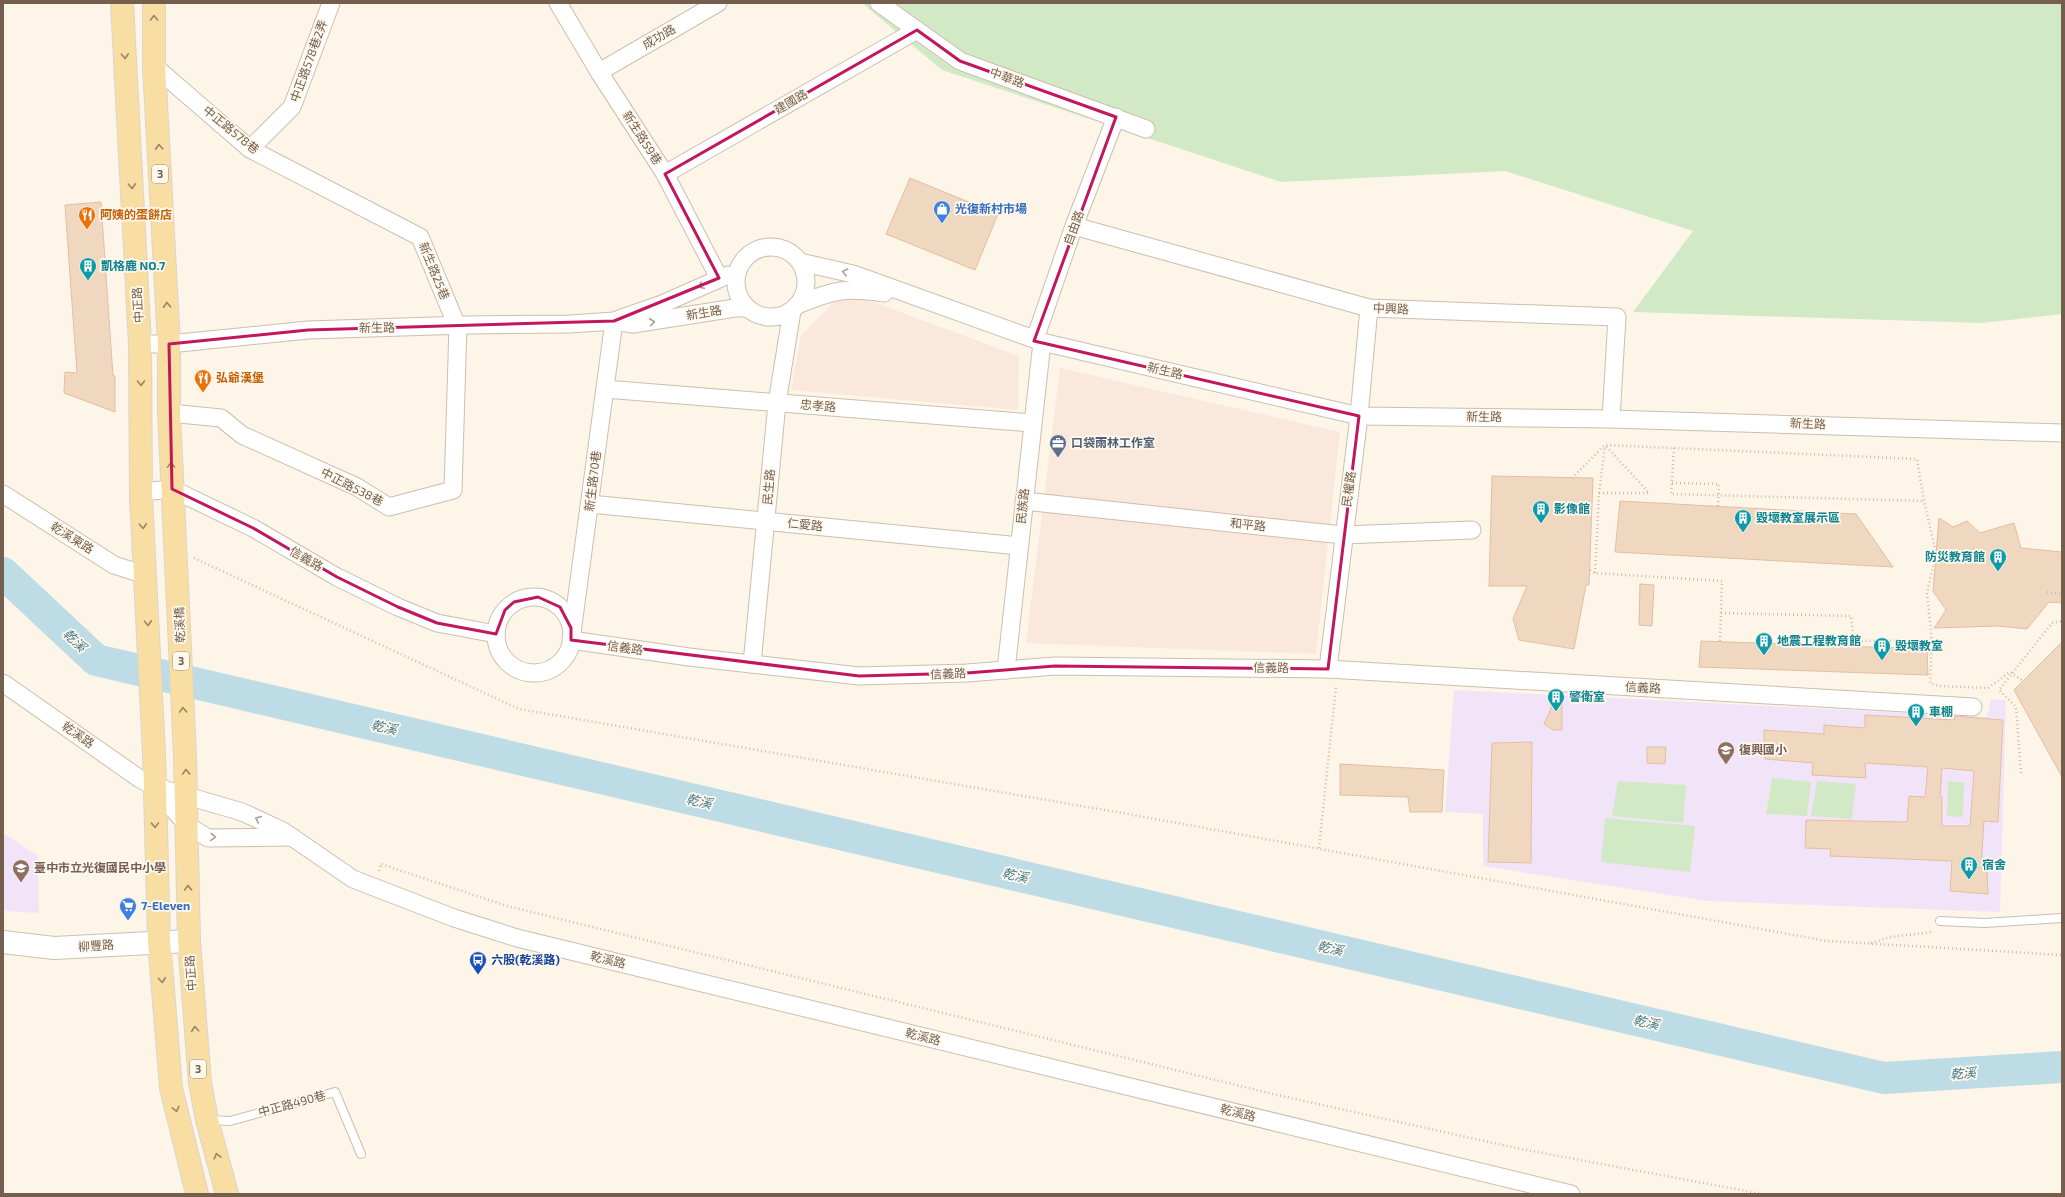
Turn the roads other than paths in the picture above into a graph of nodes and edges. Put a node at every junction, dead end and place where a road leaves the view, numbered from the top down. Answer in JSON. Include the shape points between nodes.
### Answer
{"nodes":[{"id":1,"x":122,"y":3,"type":"edge"},
{"id":2,"x":154,"y":3,"type":"edge"},
{"id":3,"x":558,"y":3,"type":"edge"},
{"id":4,"x":718,"y":3,"type":"edge"},
{"id":5,"x":879,"y":3,"type":"edge"},
{"id":6,"x":332,"y":4,"type":"edge"},
{"id":7,"x":917,"y":30,"type":"junction"},
{"id":8,"x":154,"y":66,"type":"junction"},
{"id":9,"x":599,"y":72,"type":"junction"},
{"id":10,"x":1116,"y":117,"type":"junction"},
{"id":11,"x":1146,"y":129,"type":"dead end"},
{"id":12,"x":250,"y":149,"type":"junction"},
{"id":13,"x":665,"y":174,"type":"junction"},
{"id":14,"x":357,"y":205,"type":"joint"},
{"id":15,"x":1074,"y":226,"type":"junction"},
{"id":16,"x":800,"y":262,"type":"junction"},
{"id":17,"x":738,"y":272,"type":"junction"},
{"id":18,"x":718,"y":278,"type":"junction"},
{"id":19,"x":921,"y":300,"type":"junction"},
{"id":20,"x":796,"y":307,"type":"junction"},
{"id":21,"x":747,"y":308,"type":"junction"},
{"id":22,"x":1369,"y":308,"type":"junction"},
{"id":23,"x":614,"y":321,"type":"junction"},
{"id":24,"x":458,"y":326,"type":"junction"},
{"id":25,"x":1038,"y":341,"type":"junction"},
{"id":26,"x":140,"y":344,"type":"junction"},
{"id":27,"x":169,"y":344,"type":"junction"},
{"id":28,"x":604,"y":389,"type":"junction"},
{"id":29,"x":777,"y":403,"type":"junction"},
{"id":30,"x":169,"y":413,"type":"junction"},
{"id":31,"x":1359,"y":416,"type":"junction"},
{"id":32,"x":1611,"y":419,"type":"junction"},
{"id":33,"x":1032,"y":423,"type":"junction"},
{"id":34,"x":2062,"y":432,"type":"edge"},
{"id":35,"x":172,"y":489,"type":"junction"},
{"id":36,"x":142,"y":492,"type":"junction"},
{"id":37,"x":3,"y":494,"type":"edge"},
{"id":38,"x":1024,"y":501,"type":"junction"},
{"id":39,"x":590,"y":504,"type":"junction"},
{"id":40,"x":766,"y":521,"type":"junction"},
{"id":41,"x":1472,"y":530,"type":"dead end"},
{"id":42,"x":1343,"y":535,"type":"junction"},
{"id":43,"x":1019,"y":546,"type":"junction"},
{"id":44,"x":145,"y":579,"type":"junction"},
{"id":45,"x":496,"y":634,"type":"junction"},
{"id":46,"x":571,"y":640,"type":"junction"},
{"id":47,"x":752,"y":664,"type":"junction"},
{"id":48,"x":1332,"y":669,"type":"junction"},
{"id":49,"x":1006,"y":670,"type":"junction"},
{"id":50,"x":3,"y":683,"type":"edge"},
{"id":51,"x":1973,"y":707,"type":"dead end"},
{"id":52,"x":185,"y":749,"type":"joint"},
{"id":53,"x":154,"y":786,"type":"junction"},
{"id":54,"x":186,"y":795,"type":"junction"},
{"id":55,"x":187,"y":825,"type":"junction"},
{"id":56,"x":292,"y":838,"type":"junction"},
{"id":57,"x":2062,"y":918,"type":"edge"},
{"id":58,"x":1940,"y":920,"type":"dead end"},
{"id":59,"x":159,"y":941,"type":"junction"},
{"id":60,"x":188,"y":941,"type":"junction"},
{"id":61,"x":3,"y":942,"type":"edge"},
{"id":62,"x":207,"y":1120,"type":"junction"},
{"id":63,"x":361,"y":1154,"type":"dead end"},
{"id":64,"x":197,"y":1194,"type":"edge"},
{"id":65,"x":227,"y":1194,"type":"edge"},
{"id":66,"x":1571,"y":1194,"type":"edge"}],
"edges":[{"from":1,"to":26,"type":"main road","name":"中正路","one_way":true},
{"from":8,"to":2,"type":"main road","number":"3","one_way":true},
{"from":3,"to":9,"type":"street","name":"新生路59巷"},
{"from":4,"to":9,"type":"street","name":"成功路"},
{"from":5,"to":7,"type":"street","name":"中華路"},
{"from":6,"to":12,"type":"street","name":"中正路578巷2弄","via":[[292,107]]},
{"from":7,"to":10,"type":"street","name":"中華路","via":[[960,61]]},
{"from":7,"to":13,"type":"street","name":"建國路"},
{"from":8,"to":12,"type":"street","name":"中正路578巷"},
{"from":27,"to":8,"type":"main road","number":"3","one_way":true},
{"from":9,"to":13,"type":"street","name":"新生路59巷"},
{"from":10,"to":11,"type":"street","name":"中華路"},
{"from":10,"to":15,"type":"street","name":"自由路"},
{"from":12,"to":14,"type":"street","name":"中正路578巷"},
{"from":13,"to":18,"type":"street","name":"新生路59巷"},
{"from":14,"to":24,"type":"street","name":"新生路25巷","via":[[420,237]]},
{"from":15,"to":22,"type":"street","name":"中興路"},
{"from":15,"to":25,"type":"street","name":"自由路"},
{"from":16,"to":17,"type":"street","name":"新生路","via":[[783,249],[772,247],[750,254]]},
{"from":19,"to":16,"type":"street","name":"新生路","one_way":true,"via":[[853,274]]},
{"from":16,"to":20,"type":"street","via":[[807,284]]},
{"from":17,"to":18,"type":"street","name":"新生路"},
{"from":17,"to":21,"type":"street","name":"新生路","via":[[735,283],[737,292]]},
{"from":18,"to":23,"type":"street","name":"新生路","one_way":true,"via":[[662,304]]},
{"from":19,"to":20,"type":"street","name":"新生路","via":[[847,289],[835,290]]},
{"from":19,"to":25,"type":"street","name":"新生路"},
{"from":20,"to":21,"type":"street","name":"新生路","via":[[783,316],[772,318],[763,317]]},
{"from":20,"to":29,"type":"street","name":"民生路"},
{"from":23,"to":21,"type":"street","name":"新生路","one_way":true,"via":[[633,324]]},
{"from":22,"to":31,"type":"street","name":"民權路"},
{"from":22,"to":32,"type":"street","name":"中興路","via":[[1617,317]]},
{"from":23,"to":24,"type":"street","name":"新生路"},
{"from":23,"to":28,"type":"street","name":"新生路70巷"},
{"from":24,"to":27,"type":"street","name":"新生路","via":[[308,330]]},
{"from":24,"to":30,"type":"street","name":"中正路538巷","via":[[453,490],[390,507],[357,487],[242,435],[221,418]]},
{"from":25,"to":31,"type":"street","name":"新生路"},
{"from":25,"to":33,"type":"street","name":"民族路"},
{"from":26,"to":27,"type":"street","name":"新生路"},
{"from":26,"to":36,"type":"main road","name":"中正路","one_way":true},
{"from":27,"to":30,"type":"main road","number":"3"},
{"from":28,"to":29,"type":"street","name":"忠孝路"},
{"from":28,"to":39,"type":"street","name":"新生路70巷"},
{"from":29,"to":33,"type":"street","name":"忠孝路"},
{"from":29,"to":40,"type":"street","name":"民生路"},
{"from":35,"to":30,"type":"main road","number":"3","one_way":true},
{"from":31,"to":32,"type":"street","name":"新生路"},
{"from":31,"to":42,"type":"street","name":"民權路"},
{"from":32,"to":34,"type":"street","name":"新生路"},
{"from":33,"to":38,"type":"street","name":"民族路"},
{"from":35,"to":36,"type":"street"},
{"from":35,"to":45,"type":"street","name":"信義路","via":[[253,528],[337,577],[398,607],[437,623]]},
{"from":52,"to":35,"type":"main road","name":"乾溪橋","number":"3","one_way":true},
{"from":36,"to":44,"type":"main road","name":"中正路","one_way":true},
{"from":37,"to":44,"type":"street","name":"乾溪東路","via":[[114,564]]},
{"from":38,"to":42,"type":"street","name":"和平路"},
{"from":38,"to":43,"type":"street","name":"民族路"},
{"from":39,"to":40,"type":"street","name":"仁愛路"},
{"from":39,"to":46,"type":"street","name":"新生路70巷"},
{"from":40,"to":43,"type":"street","name":"仁愛路"},
{"from":40,"to":47,"type":"street","name":"民生路"},
{"from":41,"to":42,"type":"street","name":"和平路"},
{"from":42,"to":48,"type":"street","name":"民權路"},
{"from":43,"to":49,"type":"street","name":"民族路"},
{"from":44,"to":53,"type":"main road","one_way":true},
{"from":45,"to":46,"type":"street","via":[[503,657],[513,666],[530,672],[549,669],[560,662],[568,652]]},
{"from":45,"to":46,"type":"street","via":[[498,621],[514,602],[538,597],[550,600],[560,607],[571,628]]},
{"from":46,"to":47,"type":"street","name":"信義路"},
{"from":47,"to":49,"type":"street","name":"信義路","via":[[859,676]]},
{"from":48,"to":49,"type":"street","name":"信義路","via":[[1055,666]]},
{"from":48,"to":51,"type":"street","name":"信義路"},
{"from":50,"to":53,"type":"street","name":"乾溪路","via":[[140,779]]},
{"from":54,"to":52,"type":"main road","name":"中正路","number":"3","one_way":true},
{"from":53,"to":54,"type":"street","name":"乾溪路"},
{"from":53,"to":55,"type":"street","name":"乾溪路"},
{"from":53,"to":59,"type":"main road","one_way":true},
{"from":54,"to":55,"type":"main road","name":"中正路","number":"3"},
{"from":56,"to":54,"type":"street","name":"乾溪路","one_way":true,"via":[[283,830],[242,812]]},
{"from":55,"to":56,"type":"street","name":"乾溪路","one_way":true,"via":[[208,838]]},
{"from":60,"to":55,"type":"main road","name":"中正路","number":"3","one_way":true},
{"from":56,"to":66,"type":"street","name":"乾溪路","via":[[353,879],[454,918],[517,938]]},
{"from":57,"to":58,"type":"lane","via":[[1984,923]]},
{"from":59,"to":60,"type":"street","name":"柳豐路"},
{"from":59,"to":61,"type":"street","name":"柳豐路","via":[[54,948]]},
{"from":59,"to":64,"type":"main road","one_way":true,"via":[[171,1088]]},
{"from":62,"to":60,"type":"main road","name":"中正路","number":"3","one_way":true,"via":[[200,1083]]},
{"from":62,"to":63,"type":"lane","name":"中正路490巷","via":[[230,1121],[335,1092]]},
{"from":65,"to":62,"type":"main road","name":"中正路","number":"3","one_way":true}]}
